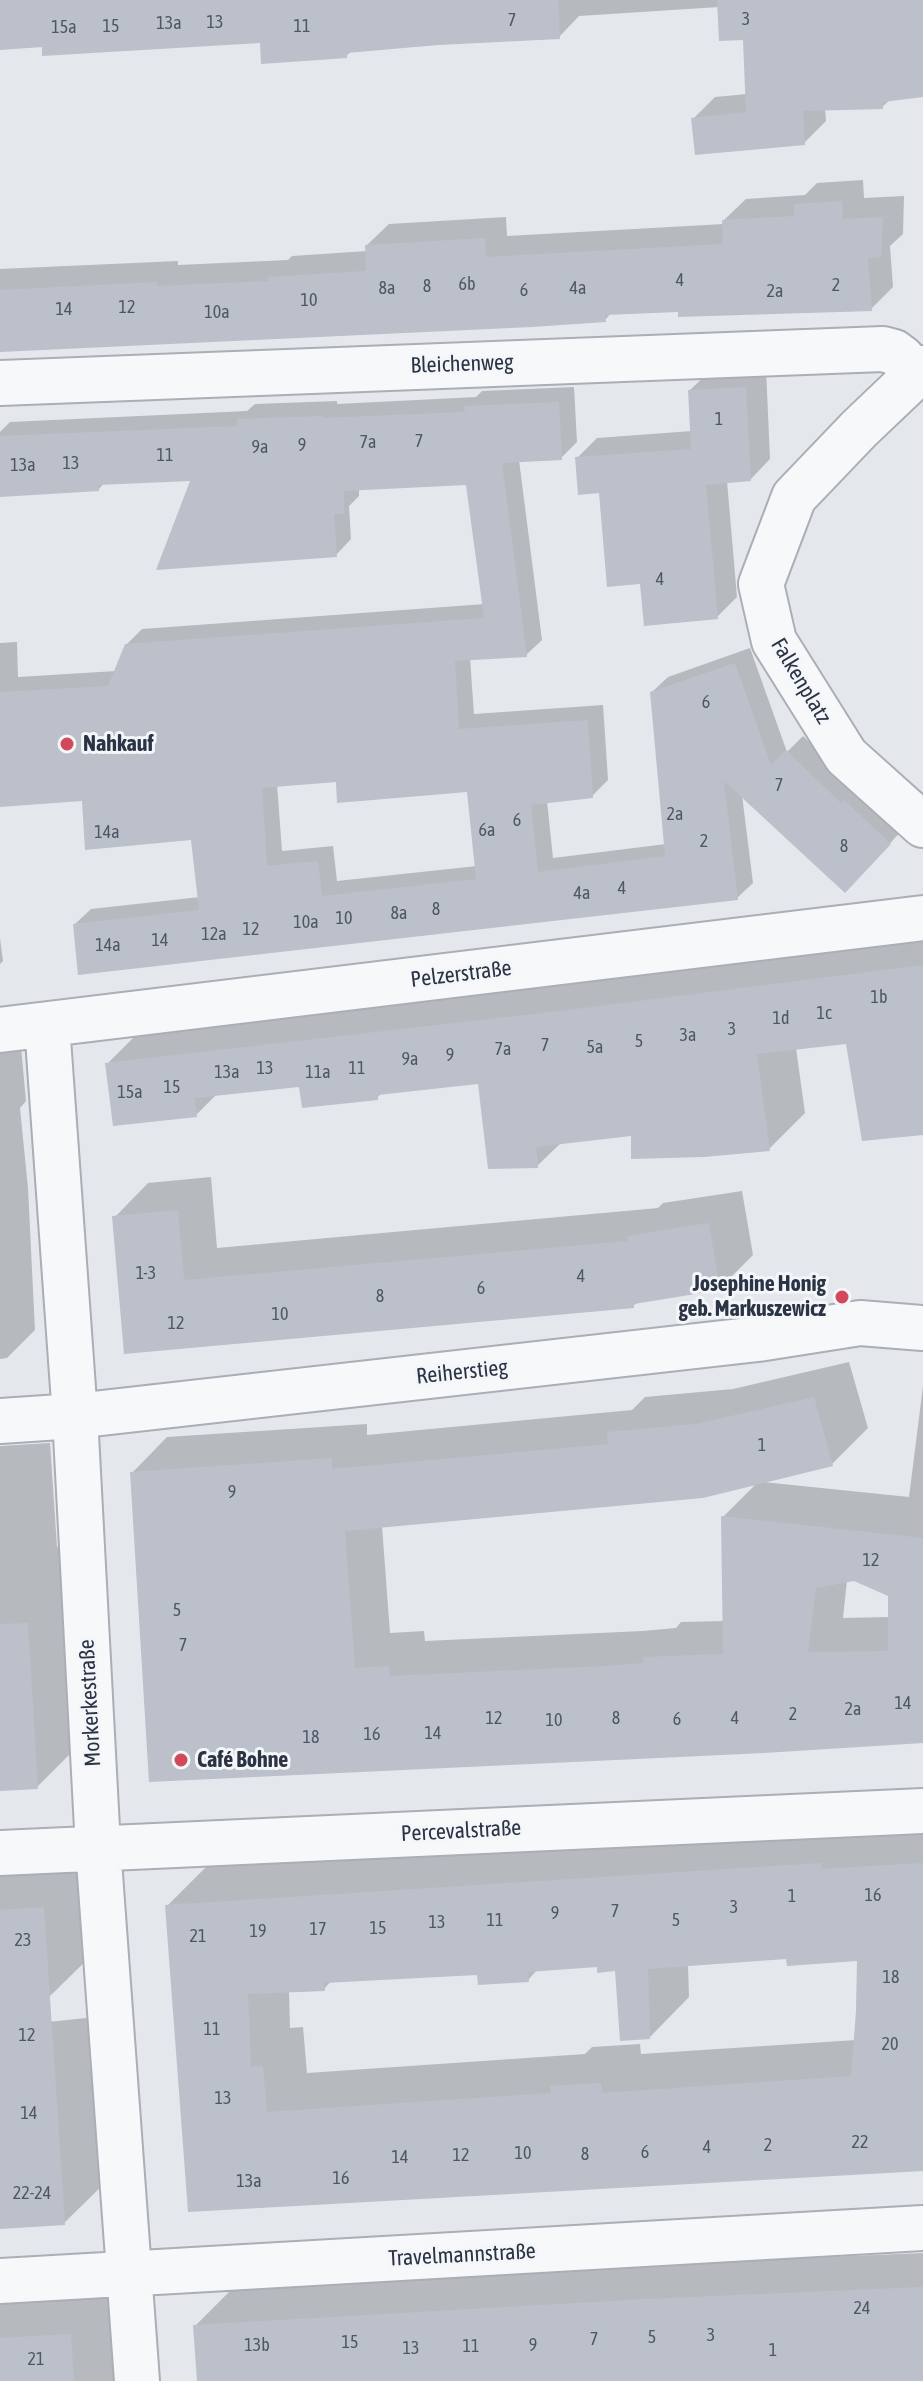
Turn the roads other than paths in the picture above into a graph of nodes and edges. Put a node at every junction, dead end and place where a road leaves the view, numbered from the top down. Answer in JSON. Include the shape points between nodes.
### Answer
{"nodes":[{"id":1,"x":919,"y":371,"type":"edge"},
{"id":2,"x":0,"y":383,"type":"edge"},
{"id":3,"x":922,"y":823,"type":"edge"},
{"id":4,"x":923,"y":918,"type":"edge"},
{"id":5,"x":47,"y":1025,"type":"junction"},
{"id":6,"x":0,"y":1030,"type":"edge"},
{"id":7,"x":923,"y":1328,"type":"edge"},
{"id":8,"x":75,"y":1416,"type":"junction"},
{"id":9,"x":0,"y":1421,"type":"edge"},
{"id":10,"x":923,"y":1811,"type":"edge"},
{"id":11,"x":98,"y":1847,"type":"junction"},
{"id":12,"x":0,"y":1853,"type":"edge"},
{"id":13,"x":923,"y":2228,"type":"edge"},
{"id":14,"x":130,"y":2274,"type":"junction"},
{"id":15,"x":0,"y":2281,"type":"edge"},
{"id":16,"x":137,"y":2381,"type":"edge"}],
"edges":[{"from":1,"to":2,"type":"street","name":"Bleichenweg","via":[[883,349]]},
{"from":1,"to":3,"type":"street","name":"Falkenplatz","via":[[794,497],[761,584],[774,641],[846,756]]},
{"from":4,"to":5,"type":"street","name":"Pelzerstraße"},
{"from":5,"to":6,"type":"street","name":"Pelzerstraße"},
{"from":5,"to":8,"type":"street","name":"Morkerkestraße"},
{"from":7,"to":8,"type":"street","name":"Reiherstieg","via":[[860,1323]]},
{"from":8,"to":9,"type":"street","name":"Reiherstieg"},
{"from":8,"to":11,"type":"street","name":"Morkerkestraße"},
{"from":10,"to":11,"type":"street","name":"Percevalstraße"},
{"from":11,"to":12,"type":"street","name":"Percevalstraße"},
{"from":11,"to":14,"type":"street","name":"Morkerkestraße"},
{"from":13,"to":14,"type":"street","name":"Travelmannstraße"},
{"from":14,"to":15,"type":"street","name":"Travelmannstraße"},
{"from":14,"to":16,"type":"street","name":"Morkerkestraße"}]}
